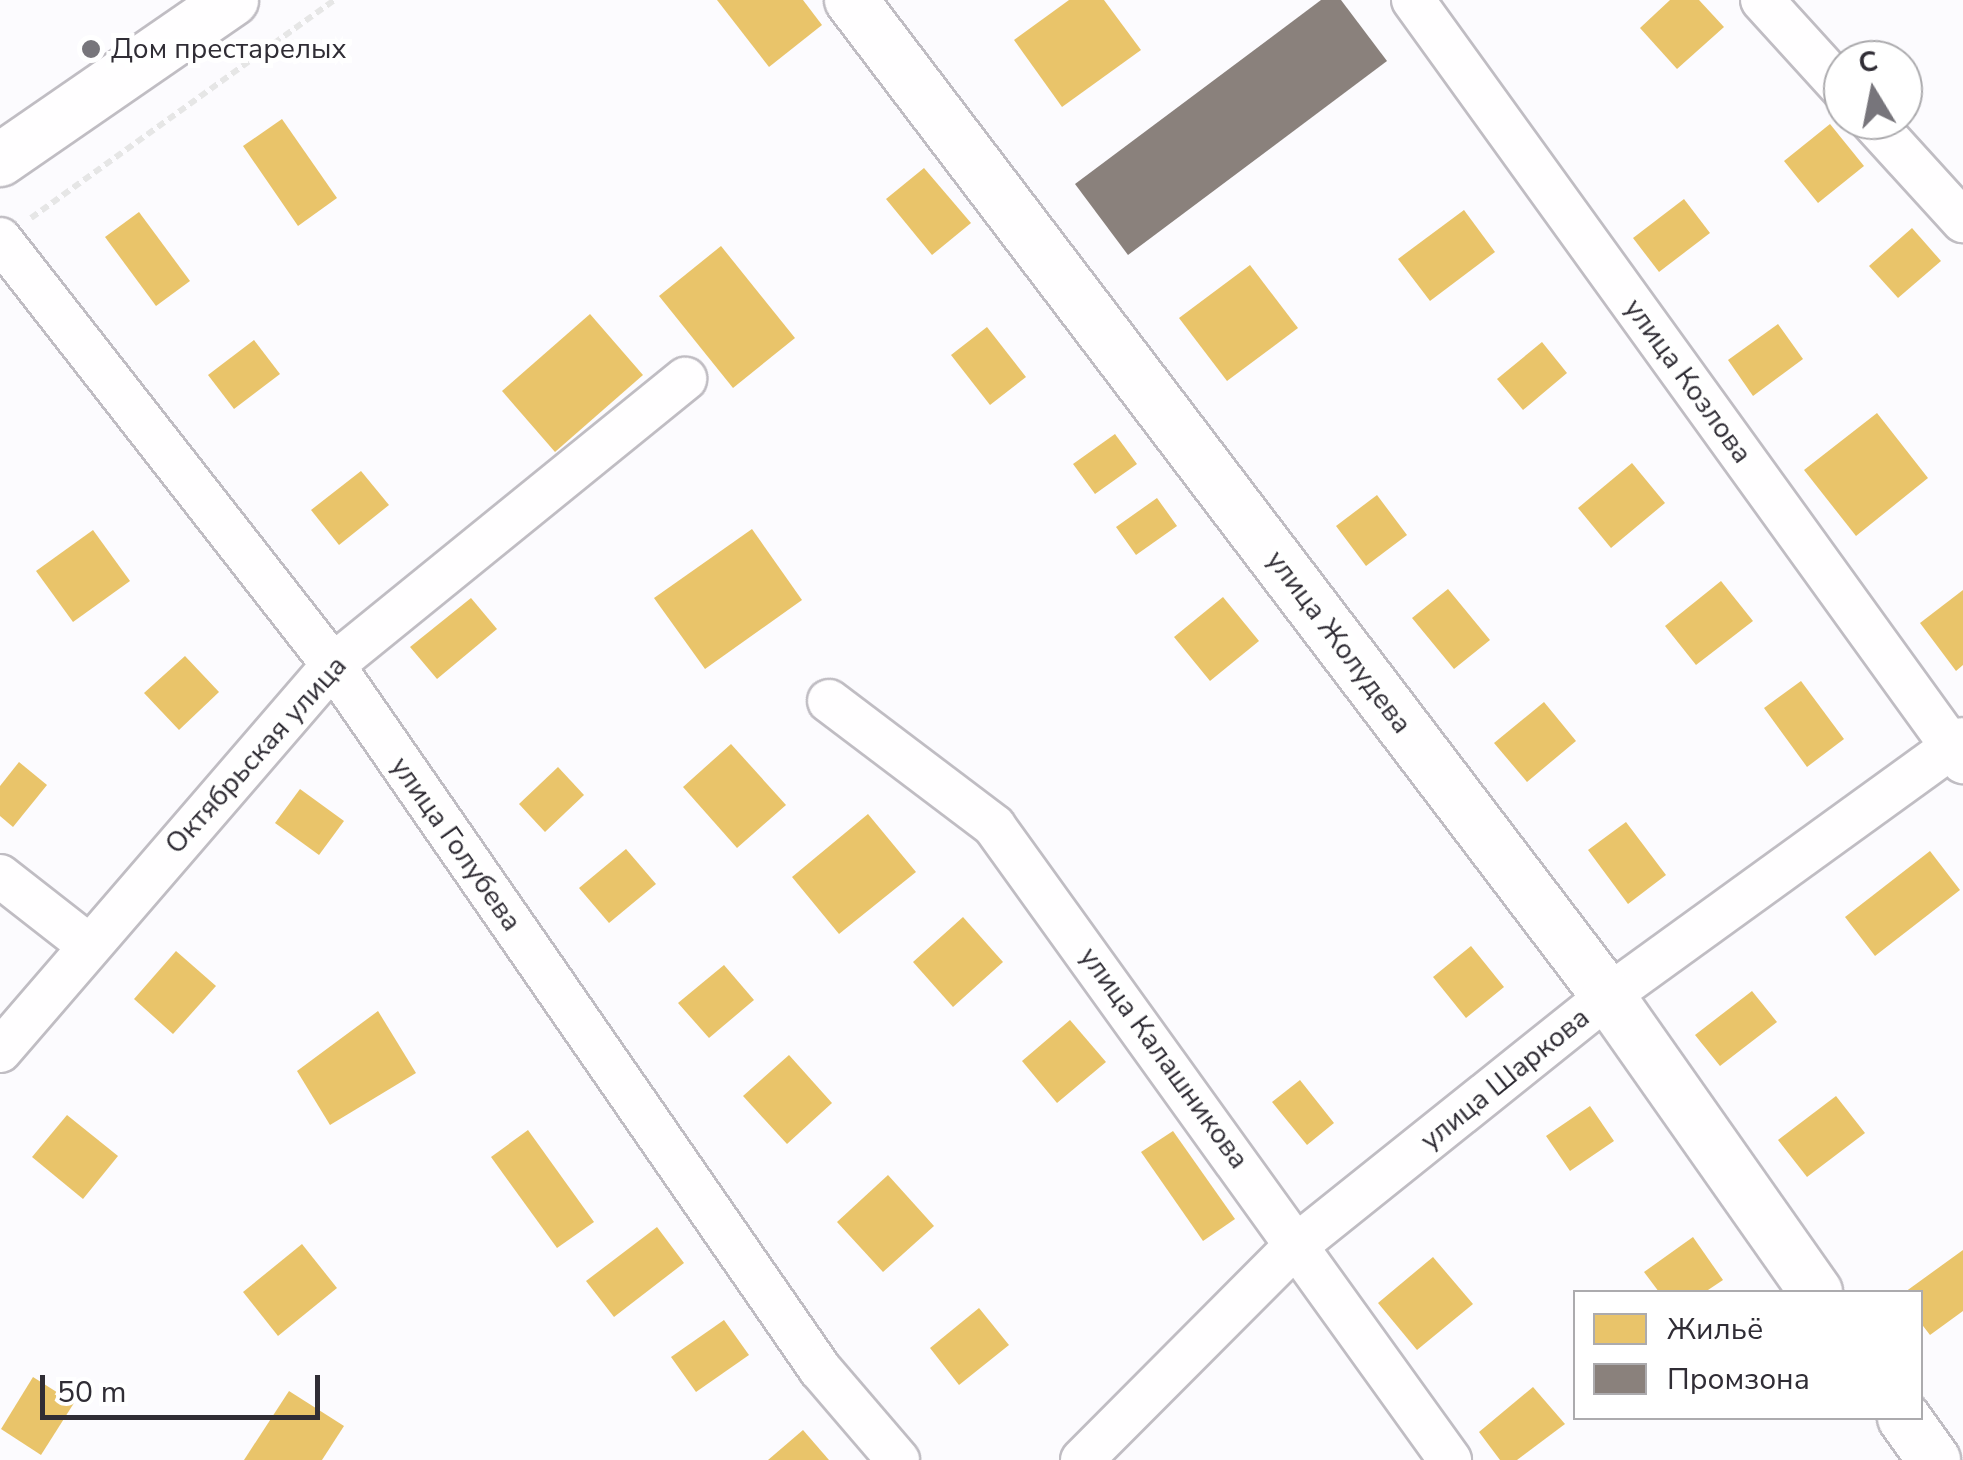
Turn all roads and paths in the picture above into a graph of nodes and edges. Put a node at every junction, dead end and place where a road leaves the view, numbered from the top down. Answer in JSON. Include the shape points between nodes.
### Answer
{"nodes":[{"id":1,"x":232,"y":0,"type":"edge"},
{"id":2,"x":334,"y":0,"type":"edge"},
{"id":3,"x":851,"y":0,"type":"edge"},
{"id":4,"x":1413,"y":0,"type":"edge"},
{"id":5,"x":1762,"y":0,"type":"edge"},
{"id":6,"x":1823,"y":67,"type":"edge"},
{"id":7,"x":1889,"y":140,"type":"edge"},
{"id":8,"x":0,"y":160,"type":"edge"},
{"id":9,"x":1963,"y":221,"type":"edge"},
{"id":10,"x":0,"y":240,"type":"edge"},
{"id":11,"x":686,"y":378,"type":"dead end"},
{"id":12,"x":332,"y":665,"type":"junction"},
{"id":13,"x":829,"y":701,"type":"dead end"},
{"id":14,"x":1960,"y":750,"type":"edge"},
{"id":15,"x":0,"y":876,"type":"edge"},
{"id":16,"x":87,"y":944,"type":"junction"},
{"id":17,"x":1608,"y":996,"type":"junction"},
{"id":18,"x":0,"y":1051,"type":"edge"},
{"id":19,"x":1292,"y":1249,"type":"junction"},
{"id":20,"x":1815,"y":1290,"type":"edge"},
{"id":21,"x":1905,"y":1420,"type":"edge"},
{"id":22,"x":898,"y":1460,"type":"edge"},
{"id":23,"x":1082,"y":1460,"type":"edge"},
{"id":24,"x":1450,"y":1460,"type":"edge"},
{"id":25,"x":1934,"y":1460,"type":"edge"}],
"edges":[{"from":1,"to":8,"type":"main road"},
{"from":2,"to":10,"type":"path"},
{"from":3,"to":17,"type":"main road","name":"улица Жолудева"},
{"from":4,"to":14,"type":"street","name":"улица Козлова"},
{"from":5,"to":6,"type":"street"},
{"from":7,"to":9,"type":"street"},
{"from":10,"to":12,"type":"street","name":"улица Голубева"},
{"from":11,"to":12,"type":"street","name":"Октябрьская улица"},
{"from":12,"to":16,"type":"street","name":"Октябрьская улица"},
{"from":12,"to":22,"type":"street","name":"улица Голубева","via":[[820,1370]]},
{"from":13,"to":19,"type":"street","name":"улица Калашникова","via":[[994,826],[1264,1194]]},
{"from":14,"to":17,"type":"street","name":"улица Шаркова"},
{"from":15,"to":16,"type":"street"},
{"from":16,"to":18,"type":"street","name":"Октябрьская улица"},
{"from":17,"to":19,"type":"street","name":"улица Шаркова"},
{"from":17,"to":20,"type":"main road","name":"улица Жолудева"},
{"from":19,"to":23,"type":"street","name":"улица Шаркова"},
{"from":19,"to":24,"type":"street","name":"улица Калашникова"},
{"from":21,"to":25,"type":"main road"}]}
